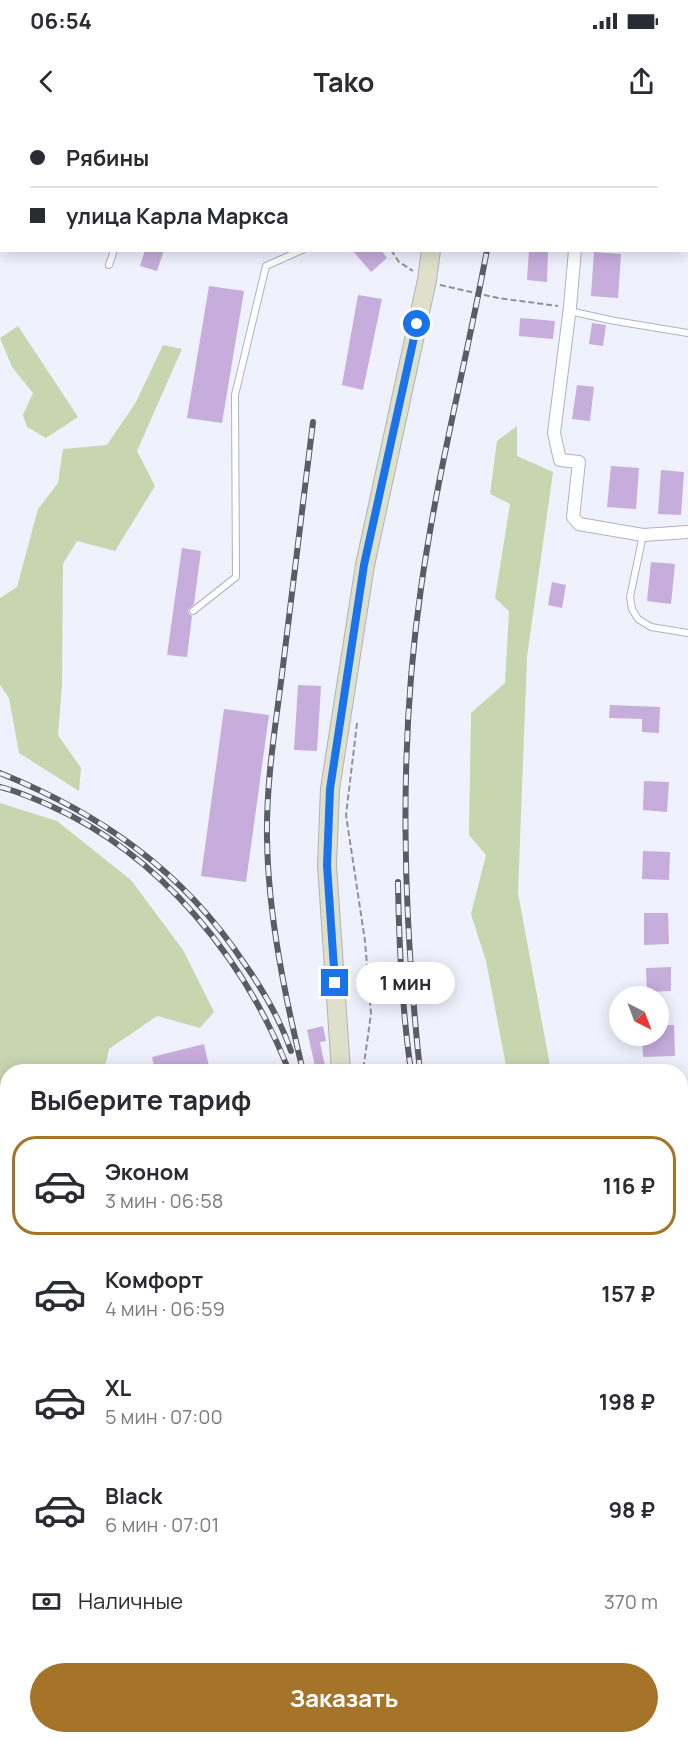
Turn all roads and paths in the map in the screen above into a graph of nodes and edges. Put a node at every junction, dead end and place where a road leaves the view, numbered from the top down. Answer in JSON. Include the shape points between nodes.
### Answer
{"nodes":[{"id":1,"x":113,"y":252,"type":"edge"},
{"id":2,"x":298,"y":252,"type":"edge"},
{"id":3,"x":431,"y":252,"type":"edge"},
{"id":4,"x":575,"y":252,"type":"edge"},
{"id":5,"x":109,"y":265,"type":"dead end"},
{"id":6,"x":439,"y":285,"type":"dead end"},
{"id":7,"x":570,"y":309,"type":"junction"},
{"id":8,"x":688,"y":333,"type":"edge"},
{"id":9,"x":688,"y":532,"type":"edge"},
{"id":10,"x":644,"y":535,"type":"junction"},
{"id":11,"x":193,"y":611,"type":"dead end"},
{"id":12,"x":688,"y":633,"type":"edge"},
{"id":13,"x":357,"y":723,"type":"dead end"},
{"id":14,"x":341,"y":1064,"type":"edge"},
{"id":15,"x":364,"y":1064,"type":"edge"}],
"edges":[{"from":1,"to":5,"type":"lane"},
{"from":2,"to":11,"type":"lane","via":[[266,266],[235,394],[236,577]]},
{"from":3,"to":14,"type":"main road","via":[[364,565],[330,789],[327,865]]},
{"from":4,"to":7,"type":"street"},
{"from":6,"to":7,"type":"path"},
{"from":7,"to":8,"type":"lane"},
{"from":7,"to":10,"type":"street","via":[[554,433],[560,460],[579,462],[573,517],[579,524]]},
{"from":9,"to":10,"type":"street"},
{"from":10,"to":12,"type":"lane","via":[[630,597],[632,609],[638,619],[651,627]]},
{"from":13,"to":15,"type":"path","via":[[346,815],[365,941],[371,1014]]}]}
